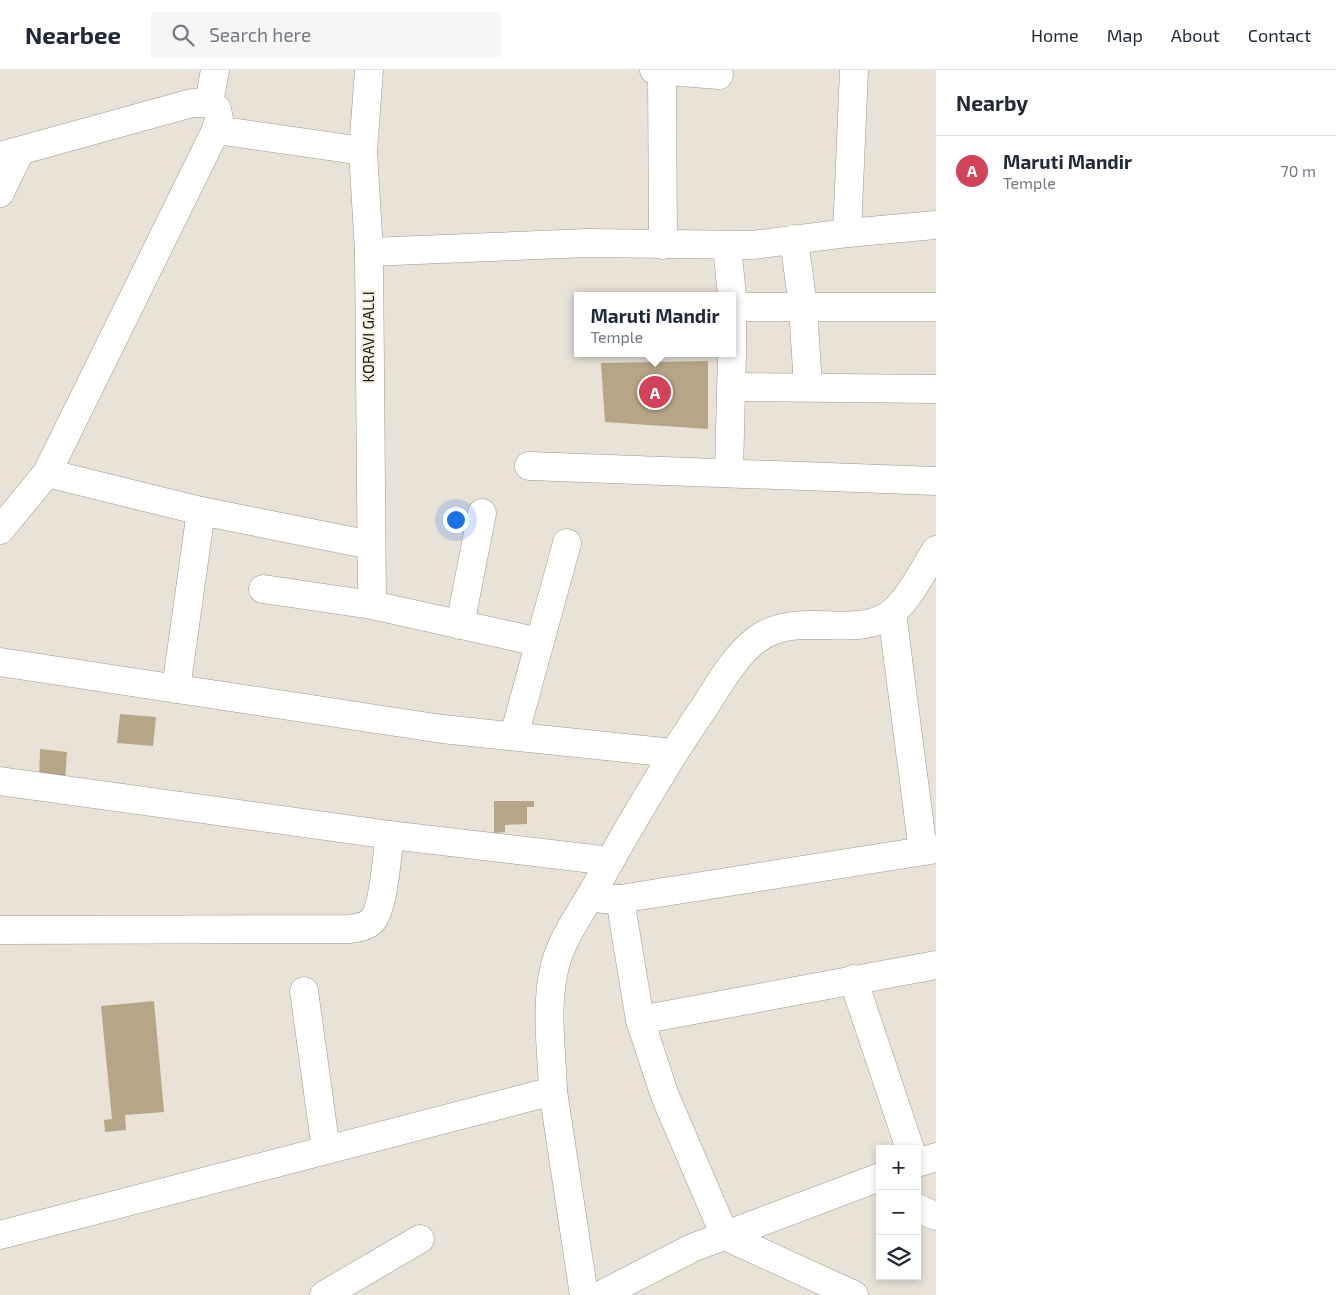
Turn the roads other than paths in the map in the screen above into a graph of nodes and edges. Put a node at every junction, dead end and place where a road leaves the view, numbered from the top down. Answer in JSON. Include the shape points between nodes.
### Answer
{"nodes":[{"id":1,"x":215,"y":70,"type":"edge"},
{"id":2,"x":369,"y":70,"type":"edge"},
{"id":3,"x":654,"y":70,"type":"edge"},
{"id":4,"x":662,"y":70,"type":"edge"},
{"id":5,"x":854,"y":70,"type":"edge"},
{"id":6,"x":719,"y":75,"type":"dead end"},
{"id":7,"x":209,"y":103,"type":"junction"},
{"id":8,"x":216,"y":130,"type":"junction"},
{"id":9,"x":363,"y":151,"type":"junction"},
{"id":10,"x":10,"y":154,"type":"edge"},
{"id":11,"x":0,"y":193,"type":"edge"},
{"id":12,"x":936,"y":224,"type":"edge"},
{"id":13,"x":847,"y":232,"type":"junction"},
{"id":14,"x":794,"y":239,"type":"junction"},
{"id":15,"x":663,"y":244,"type":"junction"},
{"id":16,"x":727,"y":246,"type":"junction"},
{"id":17,"x":369,"y":252,"type":"junction"},
{"id":18,"x":732,"y":292,"type":"edge"},
{"id":19,"x":736,"y":300,"type":"edge"},
{"id":20,"x":803,"y":306,"type":"junction"},
{"id":21,"x":936,"y":307,"type":"edge"},
{"id":22,"x":732,"y":357,"type":"edge"},
{"id":23,"x":732,"y":386,"type":"junction"},
{"id":24,"x":808,"y":387,"type":"junction"},
{"id":25,"x":936,"y":389,"type":"edge"},
{"id":26,"x":529,"y":466,"type":"dead end"},
{"id":27,"x":730,"y":472,"type":"junction"},
{"id":28,"x":47,"y":473,"type":"junction"},
{"id":29,"x":936,"y":481,"type":"edge"},
{"id":30,"x":201,"y":511,"type":"junction"},
{"id":31,"x":482,"y":513,"type":"dead end"},
{"id":32,"x":0,"y":530,"type":"edge"},
{"id":33,"x":567,"y":543,"type":"dead end"},
{"id":34,"x":371,"y":545,"type":"junction"},
{"id":35,"x":936,"y":550,"type":"edge"},
{"id":36,"x":263,"y":589,"type":"dead end"},
{"id":37,"x":372,"y":605,"type":"junction"},
{"id":38,"x":892,"y":613,"type":"junction"},
{"id":39,"x":460,"y":624,"type":"junction"},
{"id":40,"x":539,"y":642,"type":"junction"},
{"id":41,"x":0,"y":662,"type":"edge"},
{"id":42,"x":176,"y":688,"type":"junction"},
{"id":43,"x":514,"y":736,"type":"junction"},
{"id":44,"x":673,"y":752,"type":"junction"},
{"id":45,"x":0,"y":781,"type":"edge"},
{"id":46,"x":390,"y":834,"type":"junction"},
{"id":47,"x":930,"y":850,"type":"edge"},
{"id":48,"x":610,"y":861,"type":"junction"},
{"id":49,"x":589,"y":898,"type":"junction"},
{"id":50,"x":620,"y":899,"type":"junction"},
{"id":51,"x":0,"y":930,"type":"edge"},
{"id":52,"x":936,"y":965,"type":"edge"},
{"id":53,"x":853,"y":979,"type":"junction"},
{"id":54,"x":304,"y":991,"type":"dead end"},
{"id":55,"x":640,"y":1020,"type":"junction"},
{"id":56,"x":553,"y":1091,"type":"junction"},
{"id":57,"x":909,"y":1145,"type":"edge"},
{"id":58,"x":326,"y":1150,"type":"junction"},
{"id":59,"x":936,"y":1157,"type":"edge"},
{"id":60,"x":921,"y":1161,"type":"edge"},
{"id":61,"x":873,"y":1185,"type":"edge"},
{"id":62,"x":921,"y":1210,"type":"edge"},
{"id":63,"x":936,"y":1216,"type":"edge"},
{"id":64,"x":0,"y":1235,"type":"edge"},
{"id":65,"x":725,"y":1236,"type":"junction"},
{"id":66,"x":420,"y":1239,"type":"dead end"},
{"id":67,"x":324,"y":1295,"type":"edge"},
{"id":68,"x":584,"y":1295,"type":"edge"},
{"id":69,"x":601,"y":1295,"type":"edge"},
{"id":70,"x":854,"y":1295,"type":"edge"}],
"edges":[{"from":1,"to":7,"type":"street"},
{"from":2,"to":9,"type":"street","name":"KORAVI GALLI"},
{"from":3,"to":4,"type":"street"},
{"from":4,"to":6,"type":"street"},
{"from":4,"to":15,"type":"street"},
{"from":5,"to":13,"type":"street"},
{"from":7,"to":8,"type":"street","via":[[217,109]]},
{"from":7,"to":10,"type":"street","via":[[192,103]]},
{"from":8,"to":9,"type":"street"},
{"from":8,"to":28,"type":"street"},
{"from":9,"to":17,"type":"street","name":"KORAVI GALLI"},
{"from":10,"to":11,"type":"street"},
{"from":12,"to":13,"type":"street"},
{"from":13,"to":14,"type":"street"},
{"from":14,"to":16,"type":"street"},
{"from":14,"to":20,"type":"street"},
{"from":15,"to":16,"type":"street"},
{"from":15,"to":17,"type":"street","via":[[587,243]]},
{"from":16,"to":18,"type":"street"},
{"from":17,"to":34,"type":"street","name":"KORAVI GALLI"},
{"from":19,"to":20,"type":"street"},
{"from":20,"to":21,"type":"street"},
{"from":20,"to":24,"type":"street"},
{"from":22,"to":23,"type":"street"},
{"from":23,"to":24,"type":"street"},
{"from":23,"to":27,"type":"street"},
{"from":24,"to":25,"type":"street"},
{"from":26,"to":27,"type":"street"},
{"from":27,"to":29,"type":"street"},
{"from":28,"to":30,"type":"street"},
{"from":28,"to":32,"type":"street"},
{"from":30,"to":34,"type":"street"},
{"from":30,"to":42,"type":"street"},
{"from":31,"to":39,"type":"street"},
{"from":33,"to":40,"type":"street"},
{"from":34,"to":37,"type":"street","name":"KORAVI GALLI"},
{"from":35,"to":38,"type":"street"},
{"from":36,"to":37,"type":"street"},
{"from":37,"to":39,"type":"street"},
{"from":38,"to":44,"type":"street","via":[[850,626],[805,623],[775,629],[756,640],[733,664]]},
{"from":38,"to":47,"type":"street"},
{"from":39,"to":40,"type":"street"},
{"from":40,"to":43,"type":"street"},
{"from":41,"to":42,"type":"street"},
{"from":42,"to":43,"type":"street"},
{"from":43,"to":44,"type":"street"},
{"from":44,"to":48,"type":"street"},
{"from":45,"to":46,"type":"street"},
{"from":46,"to":48,"type":"street"},
{"from":46,"to":51,"type":"street","via":[[379,909],[373,921],[363,927]]},
{"from":47,"to":50,"type":"street"},
{"from":48,"to":49,"type":"street"},
{"from":49,"to":50,"type":"street"},
{"from":49,"to":56,"type":"street","via":[[571,927],[554,969],[550,999]]},
{"from":50,"to":55,"type":"street"},
{"from":52,"to":53,"type":"street"},
{"from":53,"to":55,"type":"street"},
{"from":53,"to":57,"type":"street"},
{"from":54,"to":58,"type":"street"},
{"from":55,"to":65,"type":"street","via":[[666,1096]]},
{"from":56,"to":58,"type":"street"},
{"from":56,"to":68,"type":"street"},
{"from":58,"to":64,"type":"street"},
{"from":59,"to":60,"type":"street"},
{"from":61,"to":65,"type":"street"},
{"from":62,"to":63,"type":"street"},
{"from":65,"to":69,"type":"street","via":[[692,1248]]},
{"from":65,"to":70,"type":"street"},
{"from":66,"to":67,"type":"street"}]}
